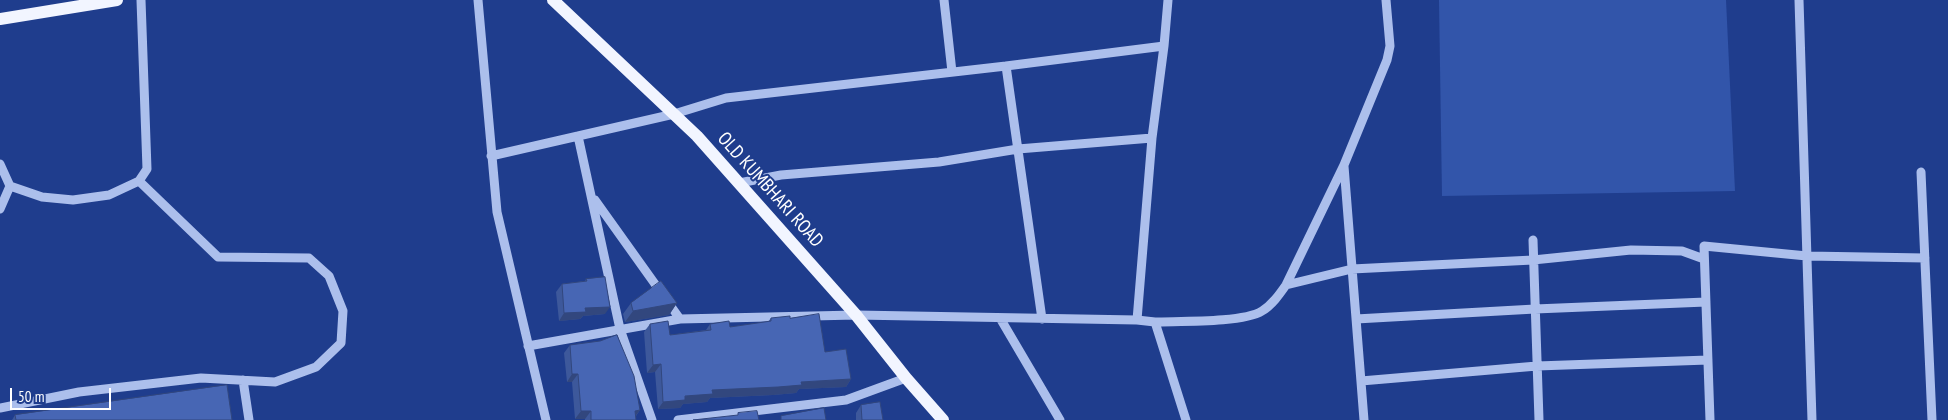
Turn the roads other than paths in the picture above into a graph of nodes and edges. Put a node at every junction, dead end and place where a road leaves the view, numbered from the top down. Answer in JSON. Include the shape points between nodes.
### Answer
{"nodes":[{"id":1,"x":117,"y":0,"type":"edge"},
{"id":2,"x":141,"y":0,"type":"edge"},
{"id":3,"x":478,"y":0,"type":"edge"},
{"id":4,"x":553,"y":0,"type":"edge"},
{"id":5,"x":944,"y":0,"type":"edge"},
{"id":6,"x":1168,"y":0,"type":"edge"},
{"id":7,"x":1386,"y":0,"type":"edge"},
{"id":8,"x":1799,"y":0,"type":"edge"},
{"id":9,"x":0,"y":19,"type":"edge"},
{"id":10,"x":1164,"y":46,"type":"junction"},
{"id":11,"x":1006,"y":66,"type":"junction"},
{"id":12,"x":952,"y":72,"type":"junction"},
{"id":13,"x":674,"y":114,"type":"junction"},
{"id":14,"x":578,"y":136,"type":"junction"},
{"id":15,"x":1152,"y":138,"type":"junction"},
{"id":16,"x":1018,"y":149,"type":"junction"},
{"id":17,"x":491,"y":156,"type":"junction"},
{"id":18,"x":0,"y":164,"type":"edge"},
{"id":19,"x":1344,"y":165,"type":"junction"},
{"id":20,"x":1921,"y":172,"type":"dead end"},
{"id":21,"x":139,"y":181,"type":"junction"},
{"id":22,"x":739,"y":183,"type":"junction"},
{"id":23,"x":10,"y":186,"type":"junction"},
{"id":24,"x":592,"y":196,"type":"junction"},
{"id":25,"x":0,"y":209,"type":"edge"},
{"id":26,"x":1533,"y":240,"type":"dead end"},
{"id":27,"x":1807,"y":256,"type":"junction"},
{"id":28,"x":1925,"y":258,"type":"junction"},
{"id":29,"x":1704,"y":259,"type":"junction"},
{"id":30,"x":1533,"y":260,"type":"junction"},
{"id":31,"x":1352,"y":270,"type":"junction"},
{"id":32,"x":1286,"y":286,"type":"junction"},
{"id":33,"x":1706,"y":302,"type":"junction"},
{"id":34,"x":1535,"y":309,"type":"junction"},
{"id":35,"x":856,"y":315,"type":"junction"},
{"id":36,"x":1000,"y":318,"type":"junction"},
{"id":37,"x":680,"y":319,"type":"junction"},
{"id":38,"x":1042,"y":319,"type":"junction"},
{"id":39,"x":1356,"y":319,"type":"junction"},
{"id":40,"x":1137,"y":320,"type":"junction"},
{"id":41,"x":1155,"y":322,"type":"junction"},
{"id":42,"x":620,"y":329,"type":"junction"},
{"id":43,"x":528,"y":346,"type":"junction"},
{"id":44,"x":1708,"y":360,"type":"junction"},
{"id":45,"x":1537,"y":366,"type":"junction"},
{"id":46,"x":906,"y":378,"type":"junction"},
{"id":47,"x":243,"y":380,"type":"junction"},
{"id":48,"x":1361,"y":381,"type":"junction"},
{"id":49,"x":0,"y":408,"type":"edge"},
{"id":50,"x":249,"y":420,"type":"edge"},
{"id":51,"x":546,"y":420,"type":"edge"},
{"id":52,"x":652,"y":420,"type":"edge"},
{"id":53,"x":678,"y":420,"type":"edge"},
{"id":54,"x":943,"y":420,"type":"edge"},
{"id":55,"x":1060,"y":420,"type":"edge"},
{"id":56,"x":1186,"y":420,"type":"edge"},
{"id":57,"x":1364,"y":420,"type":"edge"},
{"id":58,"x":1539,"y":420,"type":"edge"},
{"id":59,"x":1710,"y":420,"type":"edge"},
{"id":60,"x":1812,"y":420,"type":"edge"},
{"id":61,"x":1932,"y":420,"type":"edge"}],
"edges":[{"from":1,"to":9,"type":"main road"},
{"from":2,"to":21,"type":"street","via":[[147,169]]},
{"from":3,"to":17,"type":"street"},
{"from":4,"to":13,"type":"main road","name":"OLD KUMBHARI ROAD"},
{"from":5,"to":12,"type":"street"},
{"from":6,"to":10,"type":"street"},
{"from":7,"to":19,"type":"street","via":[[1390,46],[1387,60]]},
{"from":8,"to":27,"type":"street"},
{"from":10,"to":11,"type":"street"},
{"from":10,"to":15,"type":"street"},
{"from":11,"to":12,"type":"street"},
{"from":11,"to":16,"type":"street"},
{"from":12,"to":13,"type":"street","via":[[726,98]]},
{"from":13,"to":14,"type":"street"},
{"from":13,"to":22,"type":"main road","name":"OLD KUMBHARI ROAD"},
{"from":14,"to":17,"type":"street"},
{"from":14,"to":24,"type":"street"},
{"from":15,"to":16,"type":"street"},
{"from":15,"to":40,"type":"street"},
{"from":16,"to":22,"type":"street","via":[[939,162],[781,175]]},
{"from":16,"to":38,"type":"street"},
{"from":17,"to":43,"type":"street","via":[[497,212]]},
{"from":18,"to":23,"type":"street"},
{"from":19,"to":31,"type":"street"},
{"from":19,"to":32,"type":"street"},
{"from":20,"to":28,"type":"street"},
{"from":21,"to":23,"type":"street","via":[[109,195],[73,200],[42,197]]},
{"from":21,"to":47,"type":"street","via":[[218,257],[309,258],[329,276],[343,311],[341,343],[316,367],[275,382]]},
{"from":22,"to":35,"type":"main road","name":"OLD KUMBHARI ROAD"},
{"from":23,"to":25,"type":"street"},
{"from":24,"to":37,"type":"street"},
{"from":24,"to":42,"type":"street"},
{"from":26,"to":30,"type":"street"},
{"from":27,"to":28,"type":"street"},
{"from":27,"to":29,"type":"street","via":[[1704,246]]},
{"from":27,"to":60,"type":"street"},
{"from":28,"to":61,"type":"street"},
{"from":29,"to":30,"type":"street","via":[[1682,251],[1631,250]]},
{"from":29,"to":33,"type":"street"},
{"from":30,"to":31,"type":"street"},
{"from":30,"to":34,"type":"street"},
{"from":31,"to":32,"type":"street"},
{"from":31,"to":39,"type":"street"},
{"from":32,"to":41,"type":"street","via":[[1262,311],[1246,318]]},
{"from":33,"to":34,"type":"street"},
{"from":33,"to":44,"type":"street"},
{"from":34,"to":39,"type":"street"},
{"from":34,"to":45,"type":"street"},
{"from":35,"to":36,"type":"street"},
{"from":35,"to":37,"type":"street"},
{"from":35,"to":46,"type":"main road","name":"OLD KUMBHARI ROAD"},
{"from":36,"to":38,"type":"street"},
{"from":36,"to":55,"type":"street"},
{"from":37,"to":42,"type":"street"},
{"from":38,"to":40,"type":"street"},
{"from":39,"to":48,"type":"street"},
{"from":40,"to":41,"type":"street"},
{"from":41,"to":56,"type":"street"},
{"from":42,"to":43,"type":"street"},
{"from":42,"to":52,"type":"street"},
{"from":43,"to":51,"type":"street"},
{"from":44,"to":45,"type":"street"},
{"from":44,"to":59,"type":"street"},
{"from":45,"to":48,"type":"street"},
{"from":45,"to":58,"type":"street"},
{"from":46,"to":53,"type":"street","via":[[846,400]]},
{"from":46,"to":54,"type":"main road","name":"OLD KUMBHARI ROAD"},
{"from":47,"to":49,"type":"street","via":[[201,378],[163,382],[79,392]]},
{"from":47,"to":50,"type":"street"},
{"from":48,"to":57,"type":"street"}]}
